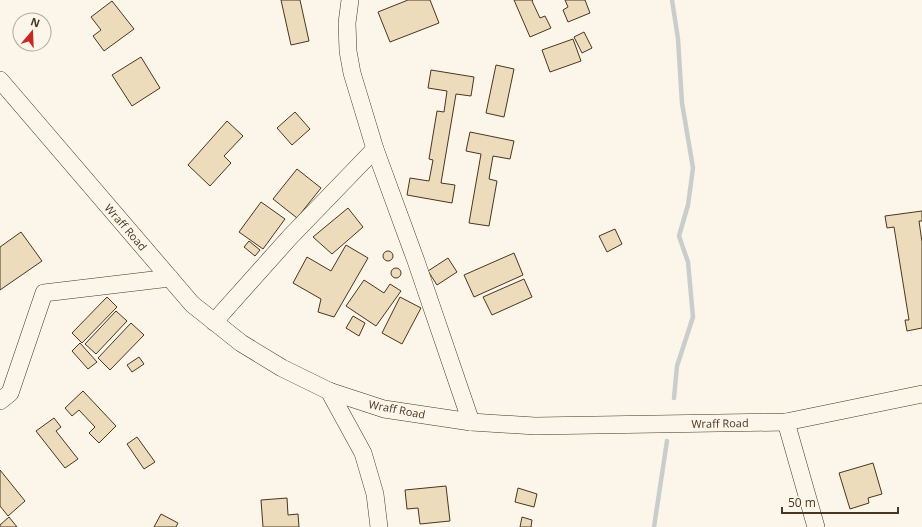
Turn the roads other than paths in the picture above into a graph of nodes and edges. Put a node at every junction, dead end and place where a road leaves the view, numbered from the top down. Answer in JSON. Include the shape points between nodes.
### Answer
{"nodes":[{"id":1,"x":350,"y":0,"type":"edge"},
{"id":2,"x":0,"y":80,"type":"edge"},
{"id":3,"x":375,"y":149,"type":"junction"},
{"id":4,"x":170,"y":278,"type":"junction"},
{"id":5,"x":214,"y":322,"type":"junction"},
{"id":6,"x":329,"y":391,"type":"junction"},
{"id":7,"x":922,"y":394,"type":"edge"},
{"id":8,"x":0,"y":401,"type":"edge"},
{"id":9,"x":471,"y":422,"type":"junction"},
{"id":10,"x":786,"y":422,"type":"junction"},
{"id":11,"x":380,"y":527,"type":"edge"},
{"id":12,"x":816,"y":527,"type":"edge"}],
"edges":[{"from":1,"to":3,"type":"street","via":[[347,23],[348,51]]},
{"from":2,"to":4,"type":"street","name":"Wraff Road"},
{"from":3,"to":5,"type":"street","via":[[290,237]]},
{"from":3,"to":9,"type":"street"},
{"from":4,"to":5,"type":"street","name":"Wraff Road","via":[[192,304]]},
{"from":4,"to":8,"type":"street","via":[[44,293],[10,394]]},
{"from":5,"to":6,"type":"street","name":"Wraff Road","via":[[241,343],[282,368]]},
{"from":6,"to":9,"type":"street","name":"Wraff Road","via":[[384,409]]},
{"from":6,"to":11,"type":"street","via":[[363,454],[375,494]]},
{"from":7,"to":10,"type":"street","name":"Wraff Road"},
{"from":9,"to":10,"type":"street","name":"Wraff Road","via":[[535,426]]},
{"from":10,"to":12,"type":"street"}]}
